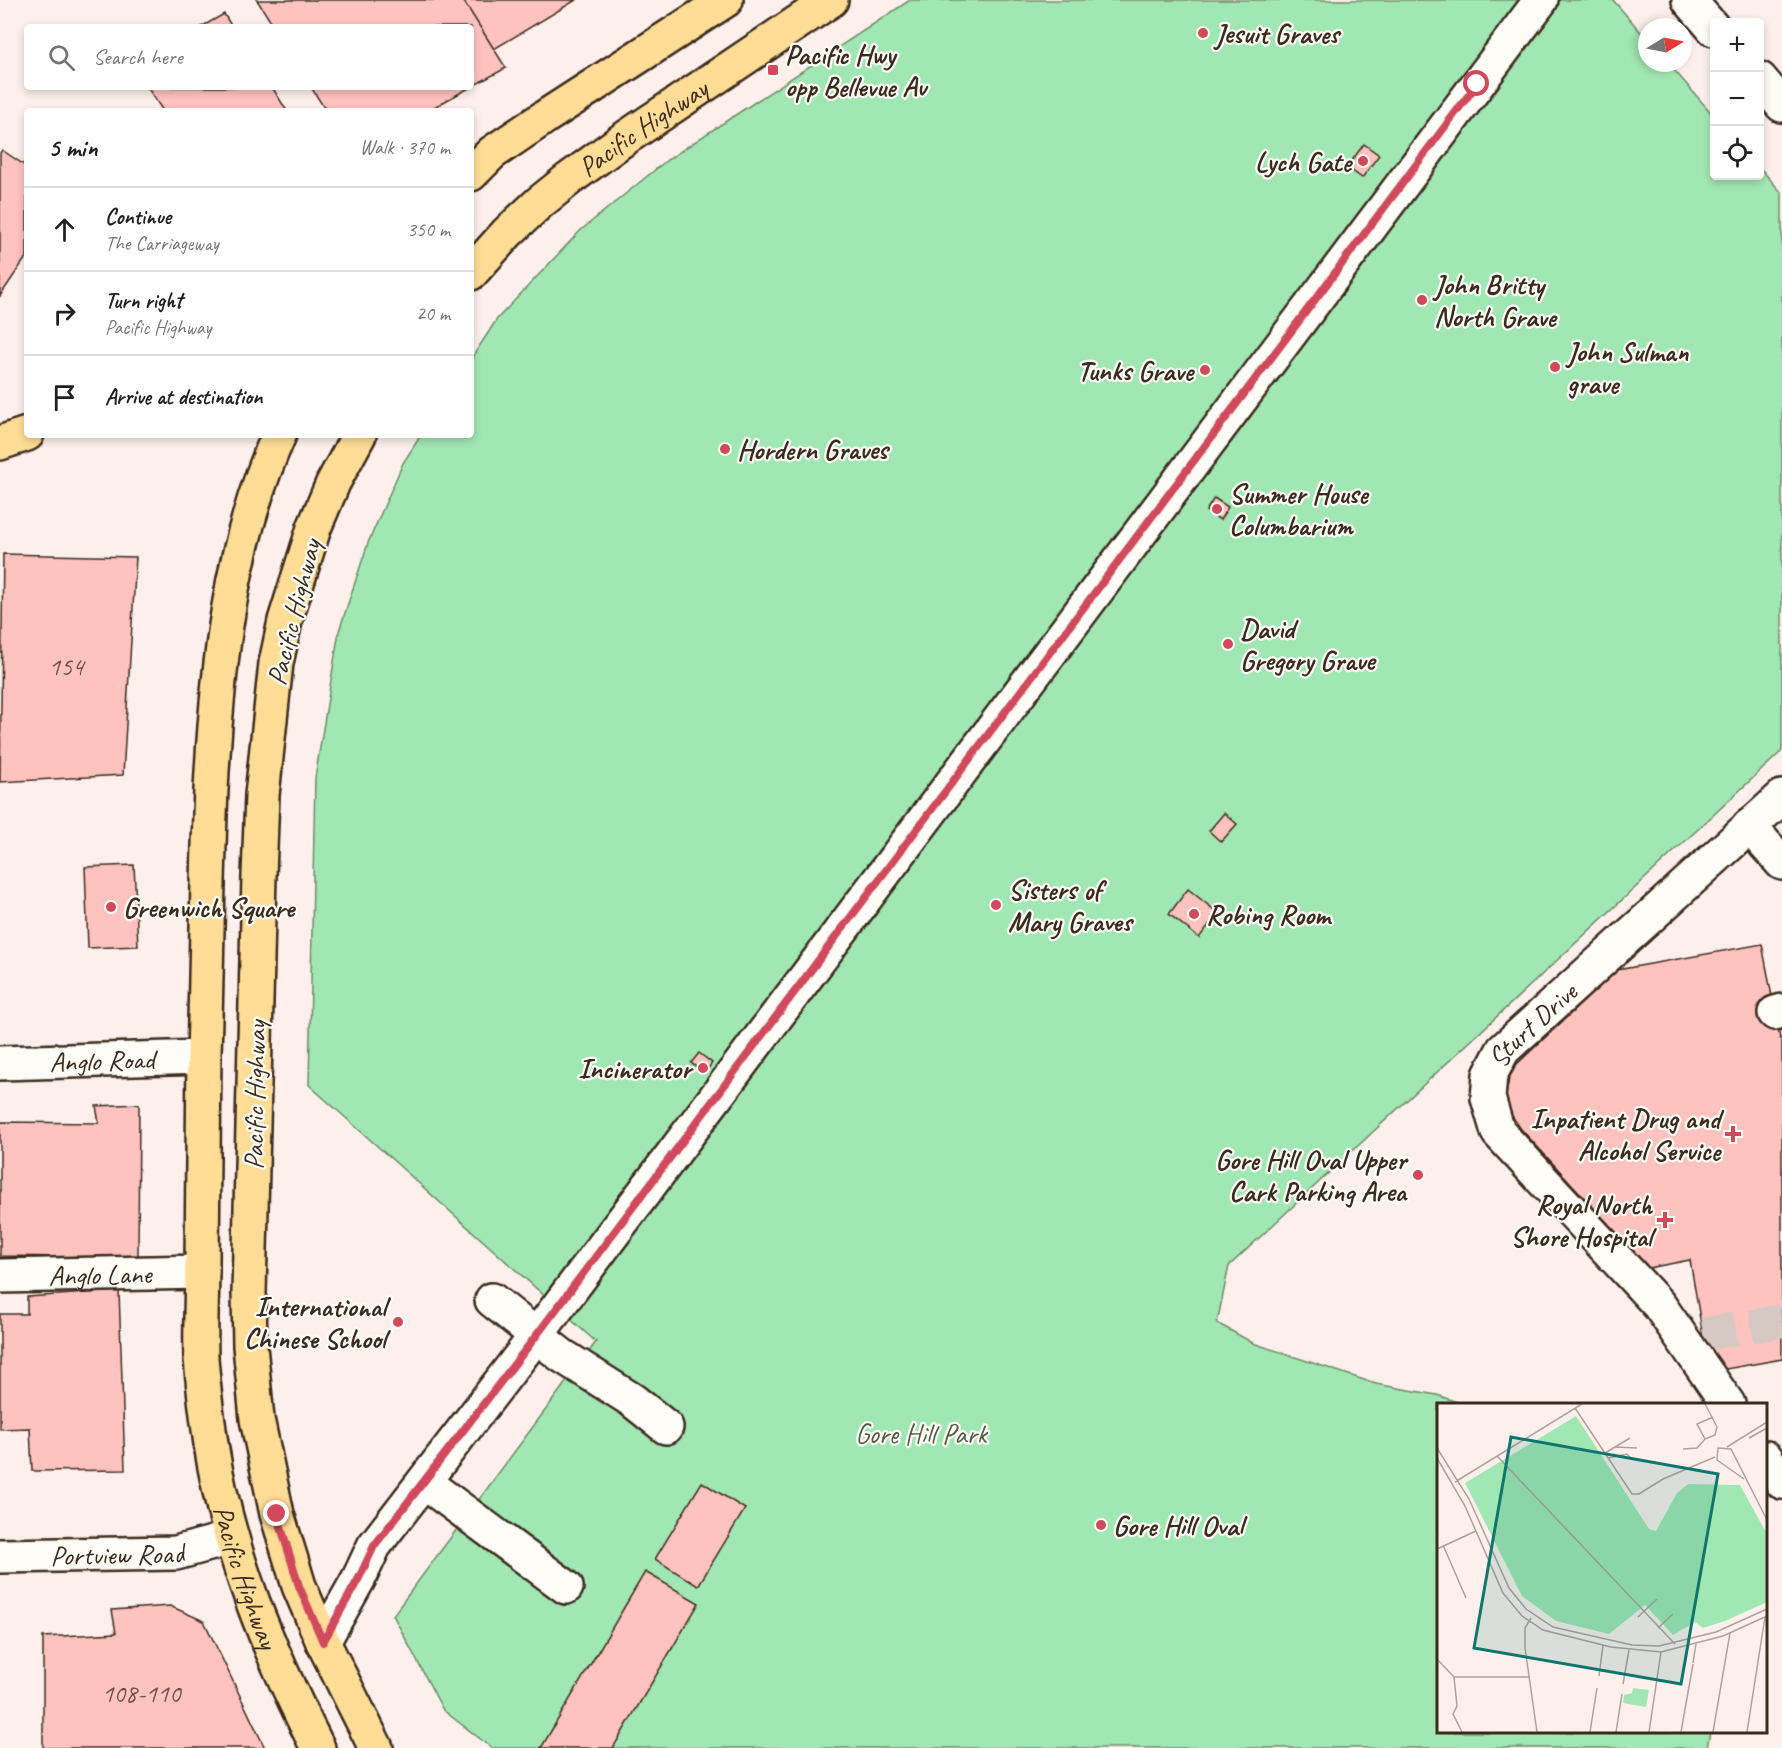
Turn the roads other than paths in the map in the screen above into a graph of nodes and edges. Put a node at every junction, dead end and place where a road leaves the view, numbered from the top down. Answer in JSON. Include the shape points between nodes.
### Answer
{"nodes":[{"id":1,"x":726,"y":0,"type":"edge"},
{"id":2,"x":831,"y":0,"type":"edge"},
{"id":3,"x":1541,"y":0,"type":"edge"},
{"id":4,"x":1689,"y":0,"type":"edge"},
{"id":5,"x":1710,"y":24,"type":"edge"},
{"id":6,"x":1764,"y":85,"type":"edge"},
{"id":7,"x":1782,"y":105,"type":"edge"},
{"id":8,"x":474,"y":171,"type":"edge"},
{"id":9,"x":474,"y":270,"type":"edge"},
{"id":10,"x":24,"y":435,"type":"edge"},
{"id":11,"x":278,"y":438,"type":"edge"},
{"id":12,"x":354,"y":438,"type":"edge"},
{"id":13,"x":0,"y":443,"type":"edge"},
{"id":14,"x":1782,"y":797,"type":"edge"},
{"id":15,"x":1749,"y":826,"type":"junction"},
{"id":16,"x":1782,"y":863,"type":"edge"},
{"id":17,"x":204,"y":1058,"type":"junction"},
{"id":18,"x":0,"y":1063,"type":"edge"},
{"id":19,"x":202,"y":1272,"type":"junction"},
{"id":20,"x":0,"y":1276,"type":"edge"},
{"id":21,"x":492,"y":1300,"type":"dead end"},
{"id":22,"x":536,"y":1336,"type":"junction"},
{"id":23,"x":1727,"y":1403,"type":"edge"},
{"id":24,"x":666,"y":1427,"type":"dead end"},
{"id":25,"x":1767,"y":1460,"type":"edge"},
{"id":26,"x":424,"y":1482,"type":"junction"},
{"id":27,"x":1782,"y":1482,"type":"edge"},
{"id":28,"x":231,"y":1538,"type":"junction"},
{"id":29,"x":0,"y":1556,"type":"edge"},
{"id":30,"x":566,"y":1587,"type":"dead end"},
{"id":31,"x":323,"y":1642,"type":"junction"},
{"id":32,"x":318,"y":1748,"type":"edge"},
{"id":33,"x":376,"y":1748,"type":"edge"}],
"edges":[{"from":1,"to":8,"type":"main road","name":"Pacific Highway","via":[[545,117],[492,153]]},
{"from":2,"to":9,"type":"main road","name":"Pacific Highway","via":[[569,179],[507,233]]},
{"from":3,"to":22,"type":"street"},
{"from":4,"to":5,"type":"street"},
{"from":6,"to":7,"type":"street"},
{"from":10,"to":13,"type":"main road"},
{"from":11,"to":17,"type":"main road","name":"Pacific Highway","via":[[243,541],[228,613],[216,707]]},
{"from":12,"to":31,"type":"main road","name":"Pacific Highway","via":[[314,528],[276,663],[262,795],[259,876],[250,1347],[258,1419],[277,1514],[299,1586]]},
{"from":14,"to":15,"type":"street","name":"Sturt Drive"},
{"from":15,"to":16,"type":"street"},
{"from":15,"to":23,"type":"street","name":"Sturt Drive","via":[[1503,1050],[1490,1075],[1488,1098],[1498,1132],[1659,1305],[1693,1336]]},
{"from":17,"to":18,"type":"street","name":"Anglo Road"},
{"from":17,"to":19,"type":"main road","name":"Pacific Highway"},
{"from":19,"to":20,"type":"street","name":"Anglo Lane"},
{"from":19,"to":28,"type":"main road","name":"Pacific Highway","via":[[201,1358],[211,1443]]},
{"from":21,"to":22,"type":"street"},
{"from":22,"to":24,"type":"street"},
{"from":22,"to":26,"type":"street"},
{"from":25,"to":27,"type":"street"},
{"from":26,"to":30,"type":"street"},
{"from":26,"to":31,"type":"street","via":[[374,1546]]},
{"from":28,"to":29,"type":"street","name":"Portview Road","via":[[176,1553]]},
{"from":28,"to":32,"type":"main road","name":"Pacific Highway","via":[[258,1618]]},
{"from":31,"to":33,"type":"main road","name":"Pacific Highway"}]}
